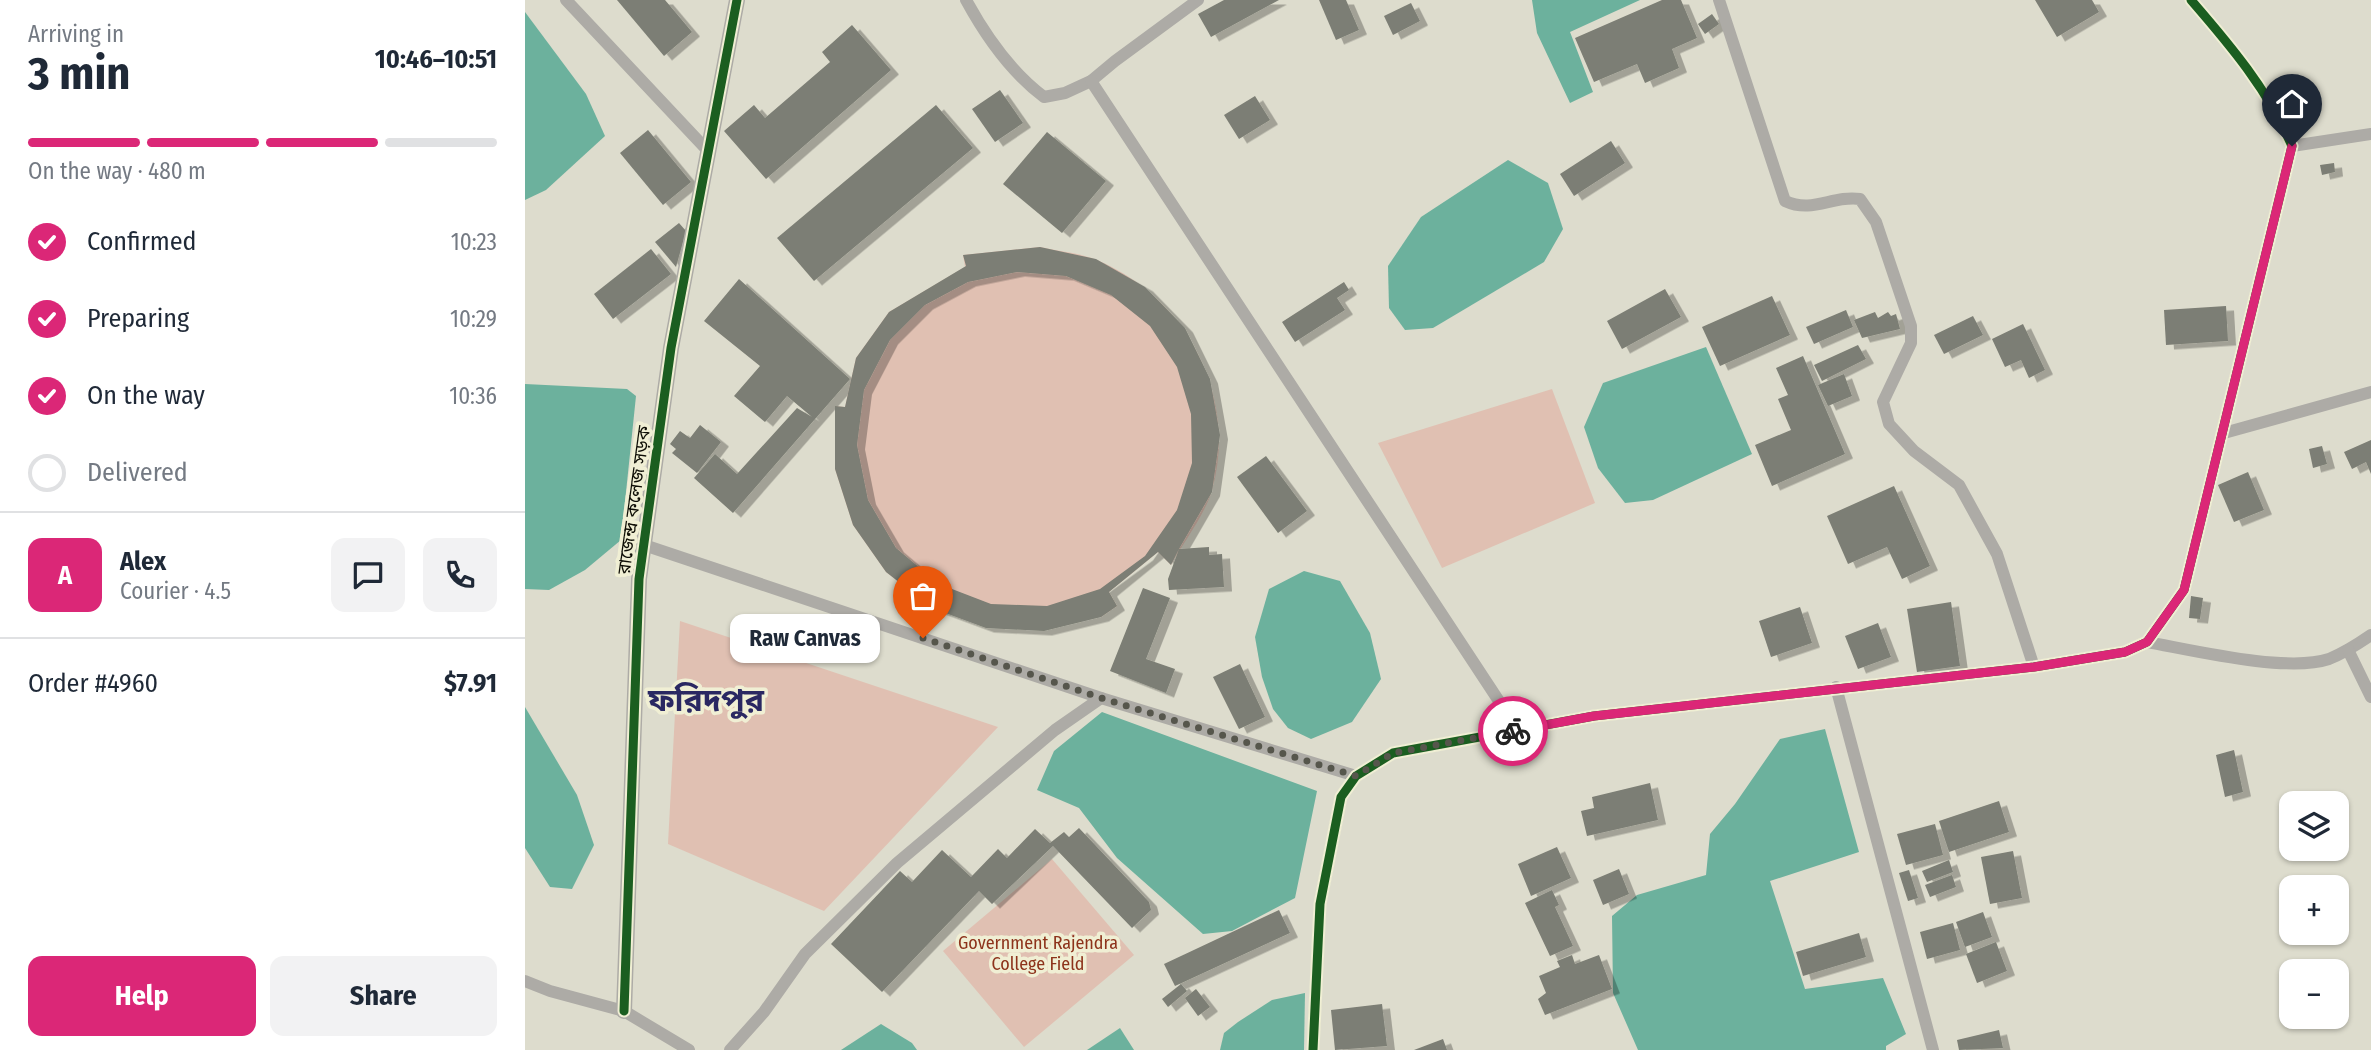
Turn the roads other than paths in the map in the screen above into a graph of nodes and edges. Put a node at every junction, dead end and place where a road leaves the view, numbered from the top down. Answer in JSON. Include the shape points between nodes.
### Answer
{"nodes":[{"id":1,"x":566,"y":0,"type":"edge"},
{"id":2,"x":737,"y":0,"type":"edge"},
{"id":3,"x":966,"y":0,"type":"edge"},
{"id":4,"x":1198,"y":0,"type":"edge"},
{"id":5,"x":1719,"y":0,"type":"edge"},
{"id":6,"x":2191,"y":0,"type":"edge"},
{"id":7,"x":1091,"y":81,"type":"junction"},
{"id":8,"x":2371,"y":134,"type":"edge"},
{"id":9,"x":2292,"y":146,"type":"junction"},
{"id":10,"x":708,"y":151,"type":"junction"},
{"id":11,"x":2371,"y":392,"type":"edge"},
{"id":12,"x":2224,"y":433,"type":"junction"},
{"id":13,"x":644,"y":545,"type":"junction"},
{"id":14,"x":2371,"y":635,"type":"edge"},
{"id":15,"x":2147,"y":642,"type":"junction"},
{"id":16,"x":2348,"y":650,"type":"junction"},
{"id":17,"x":2034,"y":667,"type":"junction"},
{"id":18,"x":1836,"y":687,"type":"junction"},
{"id":19,"x":2371,"y":697,"type":"edge"},
{"id":20,"x":1101,"y":698,"type":"junction"},
{"id":21,"x":1518,"y":730,"type":"junction"},
{"id":22,"x":1356,"y":776,"type":"junction"},
{"id":23,"x":525,"y":981,"type":"edge"},
{"id":24,"x":624,"y":1012,"type":"junction"},
{"id":25,"x":689,"y":1050,"type":"edge"},
{"id":26,"x":730,"y":1050,"type":"edge"},
{"id":27,"x":1313,"y":1050,"type":"edge"},
{"id":28,"x":1933,"y":1050,"type":"edge"}],
"edges":[{"from":1,"to":10,"type":"street"},
{"from":2,"to":10,"type":"street","name":"রাজেন্দ্র কলেজ সড়ক"},
{"from":3,"to":7,"type":"street","via":[[1006,58],[1044,97]]},
{"from":4,"to":7,"type":"street"},
{"from":5,"to":17,"type":"street","via":[[1785,201],[1800,208],[1846,197],[1860,200],[1876,222],[1911,326],[1911,343],[1883,402],[1889,424],[1914,451],[1959,485],[1997,554]]},
{"from":6,"to":9,"type":"street","via":[[2232,47],[2280,117]]},
{"from":7,"to":21,"type":"street"},
{"from":8,"to":9,"type":"street"},
{"from":9,"to":12,"type":"street"},
{"from":10,"to":13,"type":"street","name":"রাজেন্দ্র কলেজ সড়ক","via":[[671,348]]},
{"from":11,"to":12,"type":"street"},
{"from":12,"to":15,"type":"street","via":[[2184,590]]},
{"from":13,"to":20,"type":"street"},
{"from":13,"to":24,"type":"street","name":"রাজেন্দ্র কলেজ সড়ক","via":[[639,579]]},
{"from":14,"to":16,"type":"street"},
{"from":15,"to":16,"type":"street","via":[[2241,658],[2307,663]]},
{"from":15,"to":17,"type":"street","via":[[2125,652]]},
{"from":16,"to":19,"type":"street"},
{"from":17,"to":18,"type":"street"},
{"from":18,"to":21,"type":"street","via":[[1594,716]]},
{"from":18,"to":28,"type":"street"},
{"from":20,"to":22,"type":"street"},
{"from":20,"to":26,"type":"street","via":[[1055,730],[897,863],[805,954]]},
{"from":21,"to":22,"type":"street","via":[[1393,753]]},
{"from":22,"to":27,"type":"street","via":[[1341,797],[1320,904]]},
{"from":23,"to":24,"type":"street"},
{"from":24,"to":25,"type":"street"}]}
